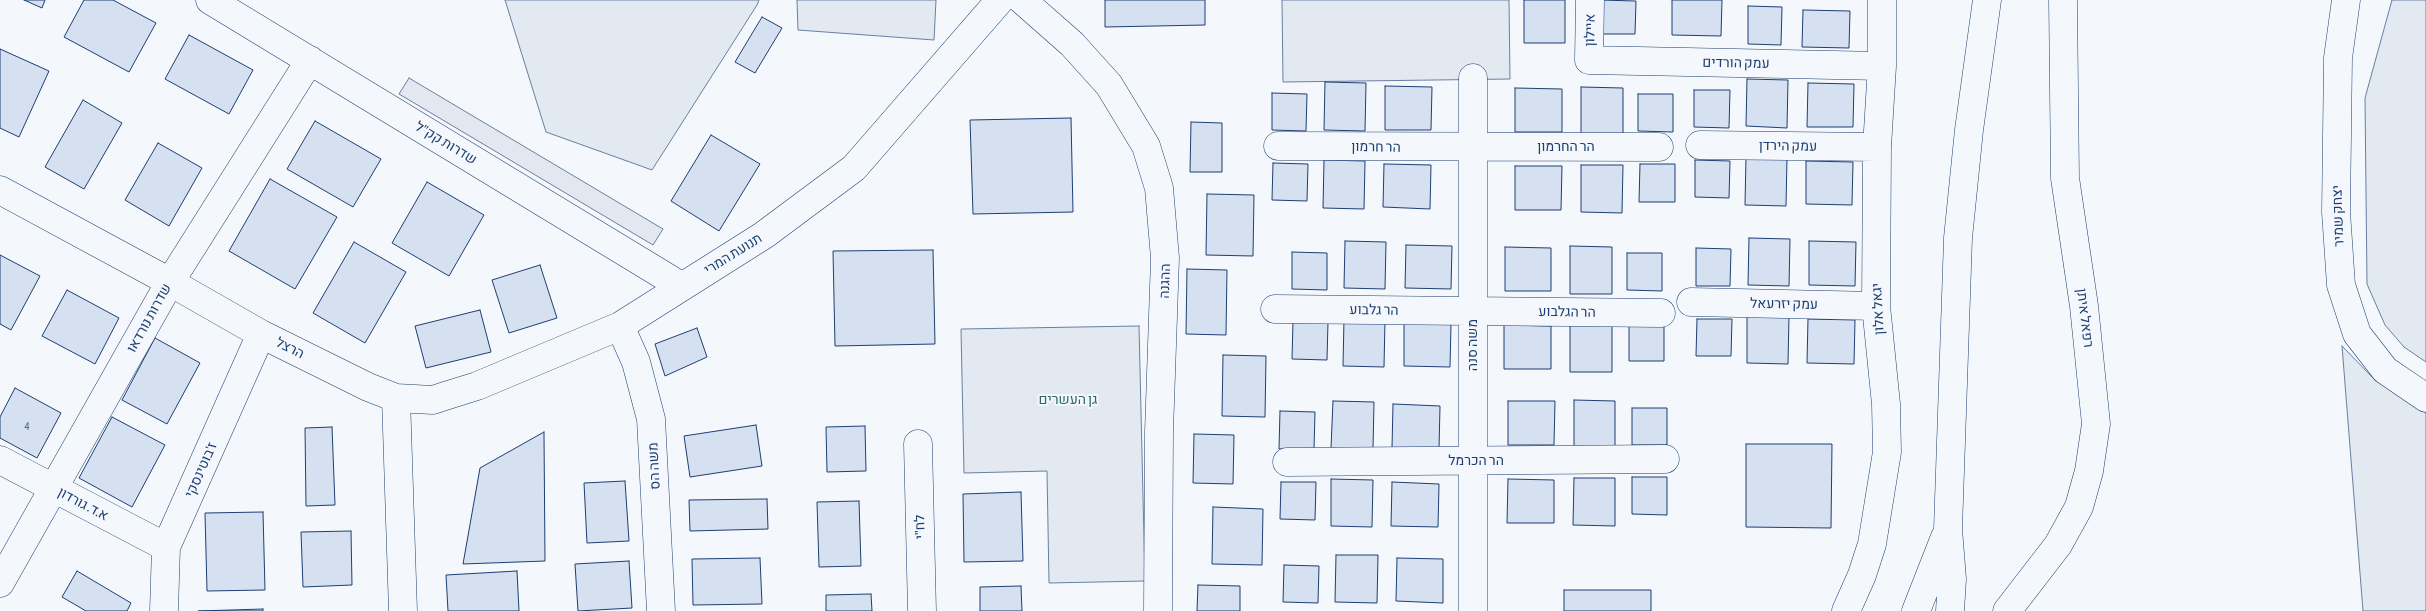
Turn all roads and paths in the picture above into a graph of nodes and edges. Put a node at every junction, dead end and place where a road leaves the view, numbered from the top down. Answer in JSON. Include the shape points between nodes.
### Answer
{"nodes":[{"id":1,"x":210,"y":0,"type":"edge"},
{"id":2,"x":1000,"y":0,"type":"edge"},
{"id":3,"x":1022,"y":0,"type":"edge"},
{"id":4,"x":1590,"y":0,"type":"edge"},
{"id":5,"x":1882,"y":0,"type":"edge"},
{"id":6,"x":1987,"y":0,"type":"edge"},
{"id":7,"x":2062,"y":0,"type":"edge"},
{"id":8,"x":2346,"y":0,"type":"edge"},
{"id":9,"x":310,"y":60,"type":"junction"},
{"id":10,"x":1589,"y":60,"type":"joint"},
{"id":11,"x":1882,"y":66,"type":"junction"},
{"id":12,"x":1473,"y":78,"type":"dead end"},
{"id":13,"x":1700,"y":145,"type":"dead end"},
{"id":14,"x":1278,"y":146,"type":"dead end"},
{"id":15,"x":1659,"y":147,"type":"dead end"},
{"id":16,"x":1877,"y":147,"type":"junction"},
{"id":17,"x":1473,"y":148,"type":"junction"},
{"id":18,"x":0,"y":190,"type":"edge"},
{"id":19,"x":170,"y":282,"type":"junction"},
{"id":20,"x":681,"y":286,"type":"junction"},
{"id":21,"x":1691,"y":302,"type":"dead end"},
{"id":22,"x":1876,"y":306,"type":"junction"},
{"id":23,"x":1275,"y":309,"type":"dead end"},
{"id":24,"x":1473,"y":311,"type":"junction"},
{"id":25,"x":1661,"y":312,"type":"dead end"},
{"id":26,"x":620,"y":326,"type":"junction"},
{"id":27,"x":262,"y":334,"type":"junction"},
{"id":28,"x":396,"y":398,"type":"junction"},
{"id":29,"x":2426,"y":398,"type":"edge"},
{"id":30,"x":918,"y":444,"type":"dead end"},
{"id":31,"x":1665,"y":459,"type":"dead end"},
{"id":32,"x":0,"y":460,"type":"edge"},
{"id":33,"x":1473,"y":461,"type":"junction"},
{"id":34,"x":1288,"y":462,"type":"dead end"},
{"id":35,"x":54,"y":488,"type":"junction"},
{"id":36,"x":1948,"y":529,"type":"junction"},
{"id":37,"x":166,"y":547,"type":"junction"},
{"id":38,"x":0,"y":583,"type":"edge"},
{"id":39,"x":2012,"y":607,"type":"edge"},
{"id":40,"x":164,"y":611,"type":"edge"},
{"id":41,"x":403,"y":611,"type":"edge"},
{"id":42,"x":661,"y":611,"type":"edge"},
{"id":43,"x":922,"y":611,"type":"edge"},
{"id":44,"x":1158,"y":611,"type":"edge"},
{"id":45,"x":1473,"y":611,"type":"edge"},
{"id":46,"x":1846,"y":611,"type":"edge"},
{"id":47,"x":1916,"y":611,"type":"edge"},
{"id":48,"x":1950,"y":611,"type":"edge"}],
"edges":[{"from":1,"to":9,"type":"street","name":"שדרות קק\"ל"},
{"from":2,"to":20,"type":"street","name":"תנועת המרי","via":[[854,168],[764,235]]},
{"from":3,"to":44,"type":"street","name":"ההגנה","via":[[1072,44],[1108,84],[1146,146],[1159,188],[1165,258],[1159,432]]},
{"from":4,"to":10,"type":"street","name":"איילון"},
{"from":5,"to":11,"type":"street","name":"יגאל אלון"},
{"from":6,"to":36,"type":"street","via":[[1958,238]]},
{"from":7,"to":39,"type":"street","name":"רפאל איתן","via":[[2065,178],[2084,306],[2096,424],[2090,471],[2079,508],[2058,545]]},
{"from":8,"to":29,"type":"street","name":"יצחק שמיר","via":[[2338,58],[2336,212],[2341,285],[2357,334],[2385,370]]},
{"from":9,"to":19,"type":"street","name":"שדרות נורדאו"},
{"from":9,"to":20,"type":"street","name":"שדרות קק\"ל"},
{"from":10,"to":11,"type":"street","name":"עמק הורדים"},
{"from":11,"to":16,"type":"street","name":"יגאל אלון"},
{"from":12,"to":17,"type":"street","name":"משה סנה"},
{"from":13,"to":16,"type":"street","name":"עמק הירדן"},
{"from":14,"to":17,"type":"street","name":"הר חרמון"},
{"from":15,"to":17,"type":"street","name":"הר החרמון"},
{"from":16,"to":22,"type":"street","name":"יגאל אלון"},
{"from":17,"to":24,"type":"street","name":"משה סנה"},
{"from":18,"to":19,"type":"street","name":"הרצל"},
{"from":19,"to":27,"type":"street","name":"הרצל"},
{"from":19,"to":35,"type":"street","name":"שדרות נורדאו"},
{"from":20,"to":26,"type":"street","name":"תנועת המרי"},
{"from":21,"to":22,"type":"street","name":"עמק יזרעאל"},
{"from":22,"to":46,"type":"street","name":"יגאל אלון","via":[[1886,404],[1887,452],[1872,544]]},
{"from":23,"to":24,"type":"street","name":"הר גלבוע"},
{"from":24,"to":25,"type":"street","name":"הר הגלבוע"},
{"from":24,"to":33,"type":"street","name":"משה סנה"},
{"from":26,"to":28,"type":"street","name":"תנועת המרי","via":[[477,386],[433,400]]},
{"from":26,"to":42,"type":"street","name":"משה הס","via":[[636,362],[651,419]]},
{"from":27,"to":28,"type":"street","name":"הרצל"},
{"from":27,"to":37,"type":"street","name":"ז'בוטינסקי"},
{"from":28,"to":41,"type":"street"},
{"from":30,"to":43,"type":"street","name":"לח\"י"},
{"from":31,"to":33,"type":"street","name":"הר הכרמל"},
{"from":32,"to":35,"type":"street","name":"א.ד. גורדון"},
{"from":33,"to":34,"type":"street","name":"הר הכרמל"},
{"from":33,"to":45,"type":"street","name":"משה סנה"},
{"from":35,"to":37,"type":"street","name":"א.ד. גורדון"},
{"from":35,"to":38,"type":"street","name":"שדרות נורדאו"},
{"from":36,"to":47,"type":"street"},
{"from":36,"to":48,"type":"street","via":[[1952,579]]},
{"from":37,"to":40,"type":"street","name":"ז'בוטינסקי"}]}
